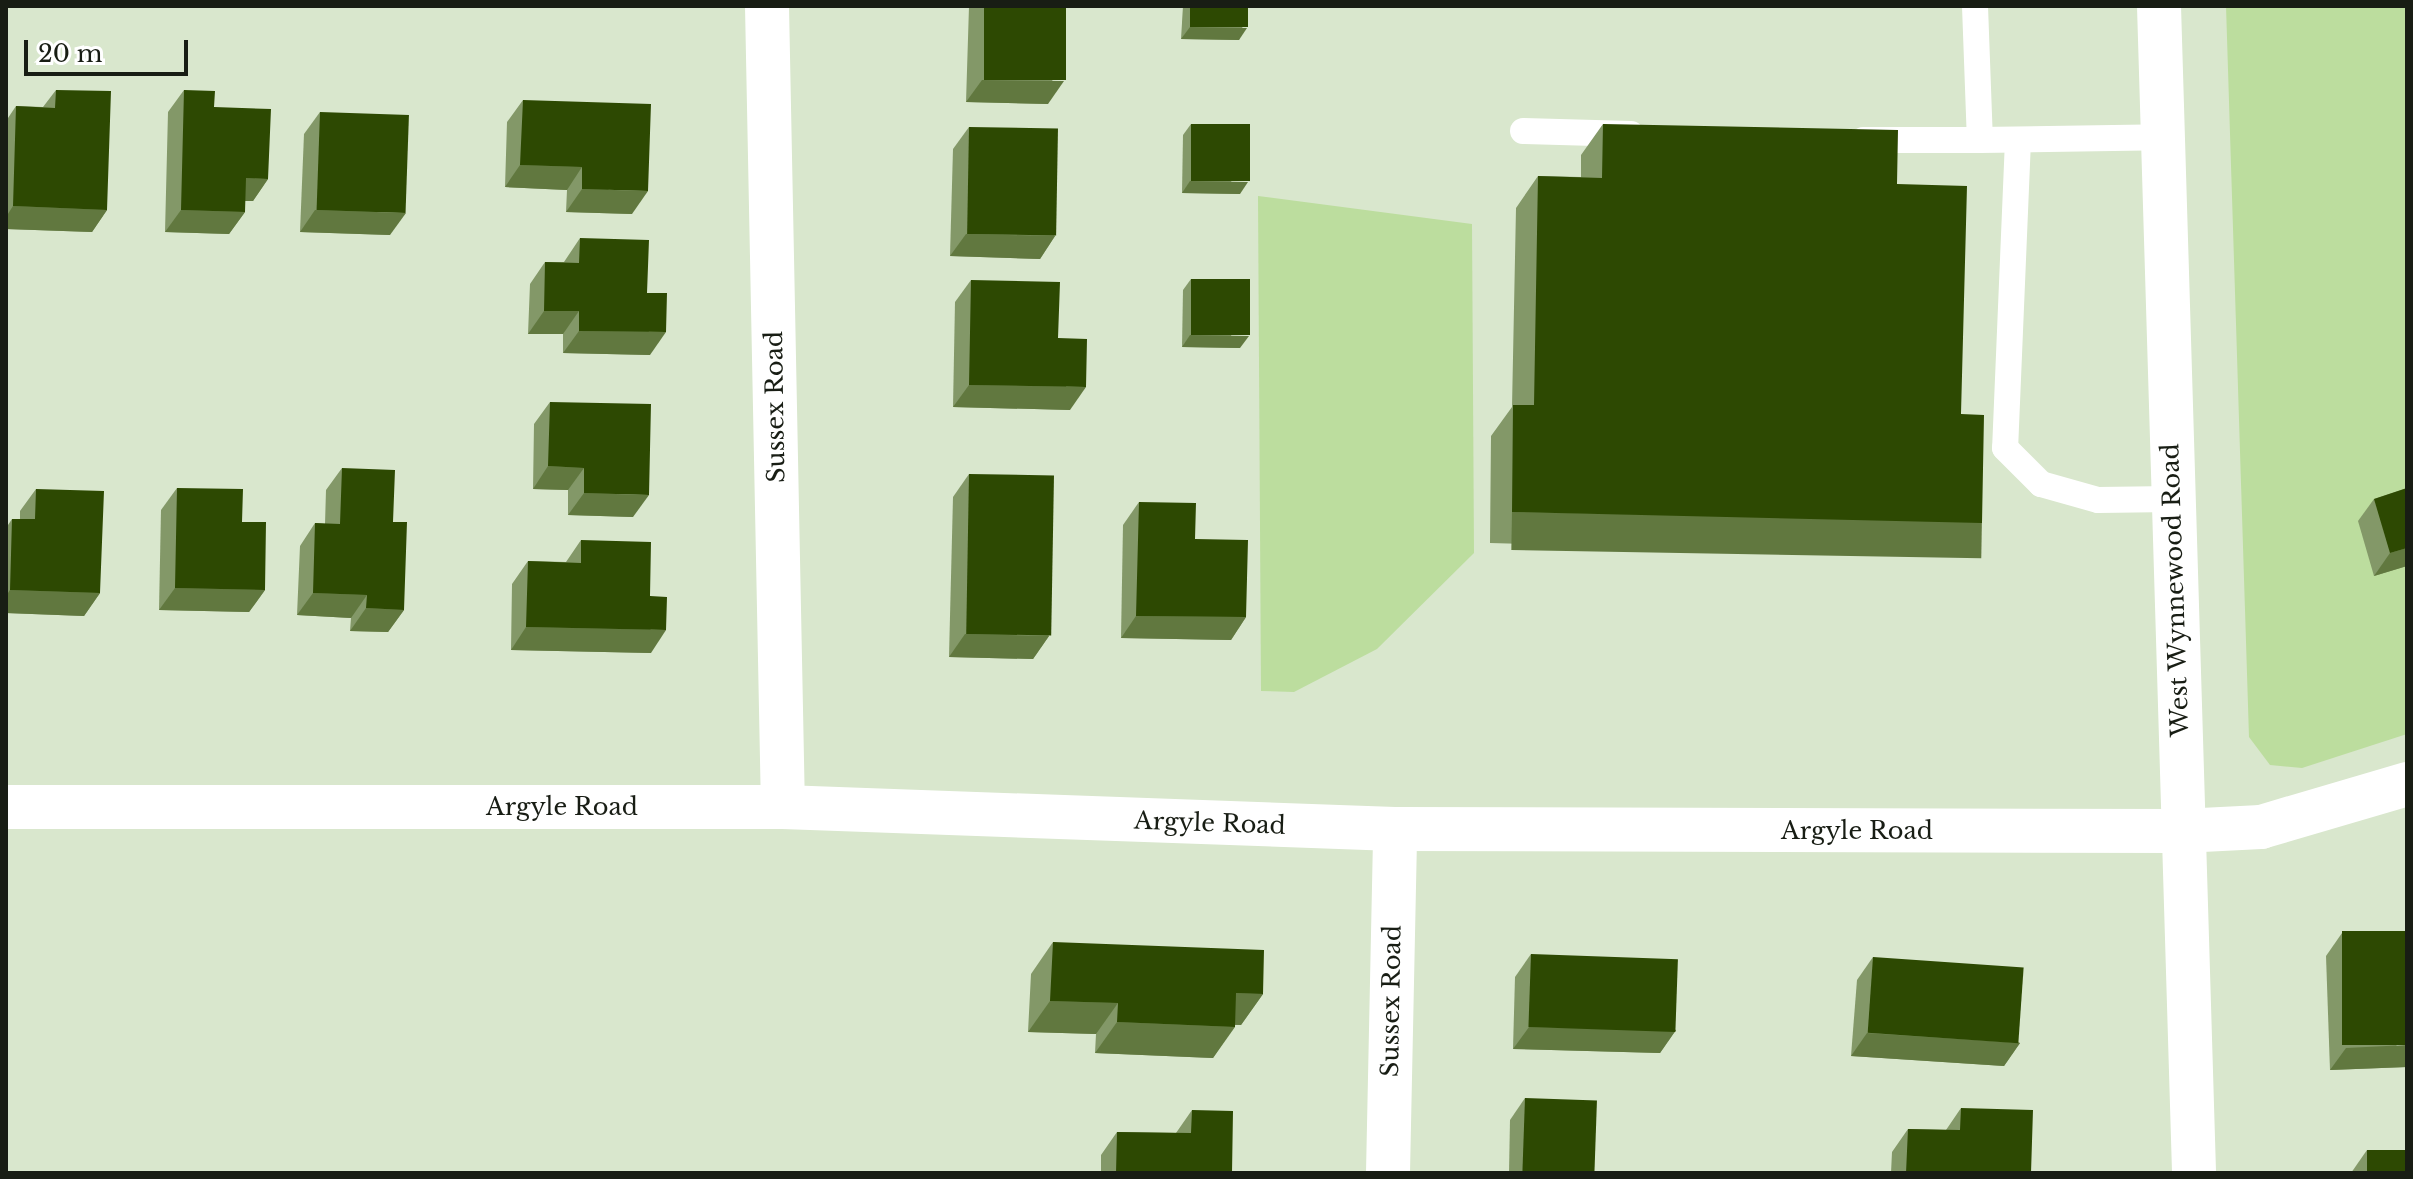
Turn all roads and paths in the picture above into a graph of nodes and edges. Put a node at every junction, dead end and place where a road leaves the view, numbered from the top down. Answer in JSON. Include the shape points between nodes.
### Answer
{"nodes":[{"id":1,"x":767,"y":6,"type":"edge"},
{"id":2,"x":1975,"y":6,"type":"edge"},
{"id":3,"x":2159,"y":6,"type":"edge"},
{"id":4,"x":1523,"y":131,"type":"dead end"},
{"id":5,"x":1662,"y":134,"type":"edge"},
{"id":6,"x":2162,"y":137,"type":"junction"},
{"id":7,"x":1833,"y":139,"type":"edge"},
{"id":8,"x":1980,"y":140,"type":"junction"},
{"id":9,"x":2018,"y":140,"type":"junction"},
{"id":10,"x":2172,"y":499,"type":"junction"},
{"id":11,"x":2407,"y":784,"type":"edge"},
{"id":12,"x":6,"y":807,"type":"edge"},
{"id":13,"x":783,"y":807,"type":"junction"},
{"id":14,"x":1395,"y":829,"type":"junction"},
{"id":15,"x":2182,"y":831,"type":"junction"},
{"id":16,"x":1388,"y":1173,"type":"edge"},
{"id":17,"x":2194,"y":1173,"type":"edge"}],
"edges":[{"from":1,"to":13,"type":"street","name":"Sussex Road"},
{"from":2,"to":8,"type":"lane"},
{"from":3,"to":6,"type":"street","name":"West Wynnewood Road"},
{"from":4,"to":5,"type":"lane"},
{"from":6,"to":9,"type":"lane"},
{"from":6,"to":10,"type":"street","name":"West Wynnewood Road"},
{"from":7,"to":8,"type":"lane"},
{"from":8,"to":9,"type":"lane"},
{"from":9,"to":10,"type":"lane","via":[[2005,448],[2041,484],[2098,500]]},
{"from":10,"to":15,"type":"street","name":"West Wynnewood Road"},
{"from":11,"to":15,"type":"street","name":"Argyle Road","via":[[2261,827]]},
{"from":12,"to":13,"type":"street","name":"Argyle Road"},
{"from":13,"to":14,"type":"street","name":"Argyle Road"},
{"from":14,"to":15,"type":"street","name":"Argyle Road"},
{"from":14,"to":16,"type":"street","name":"Sussex Road"},
{"from":15,"to":17,"type":"street","name":"West Wynnewood Road"}]}
